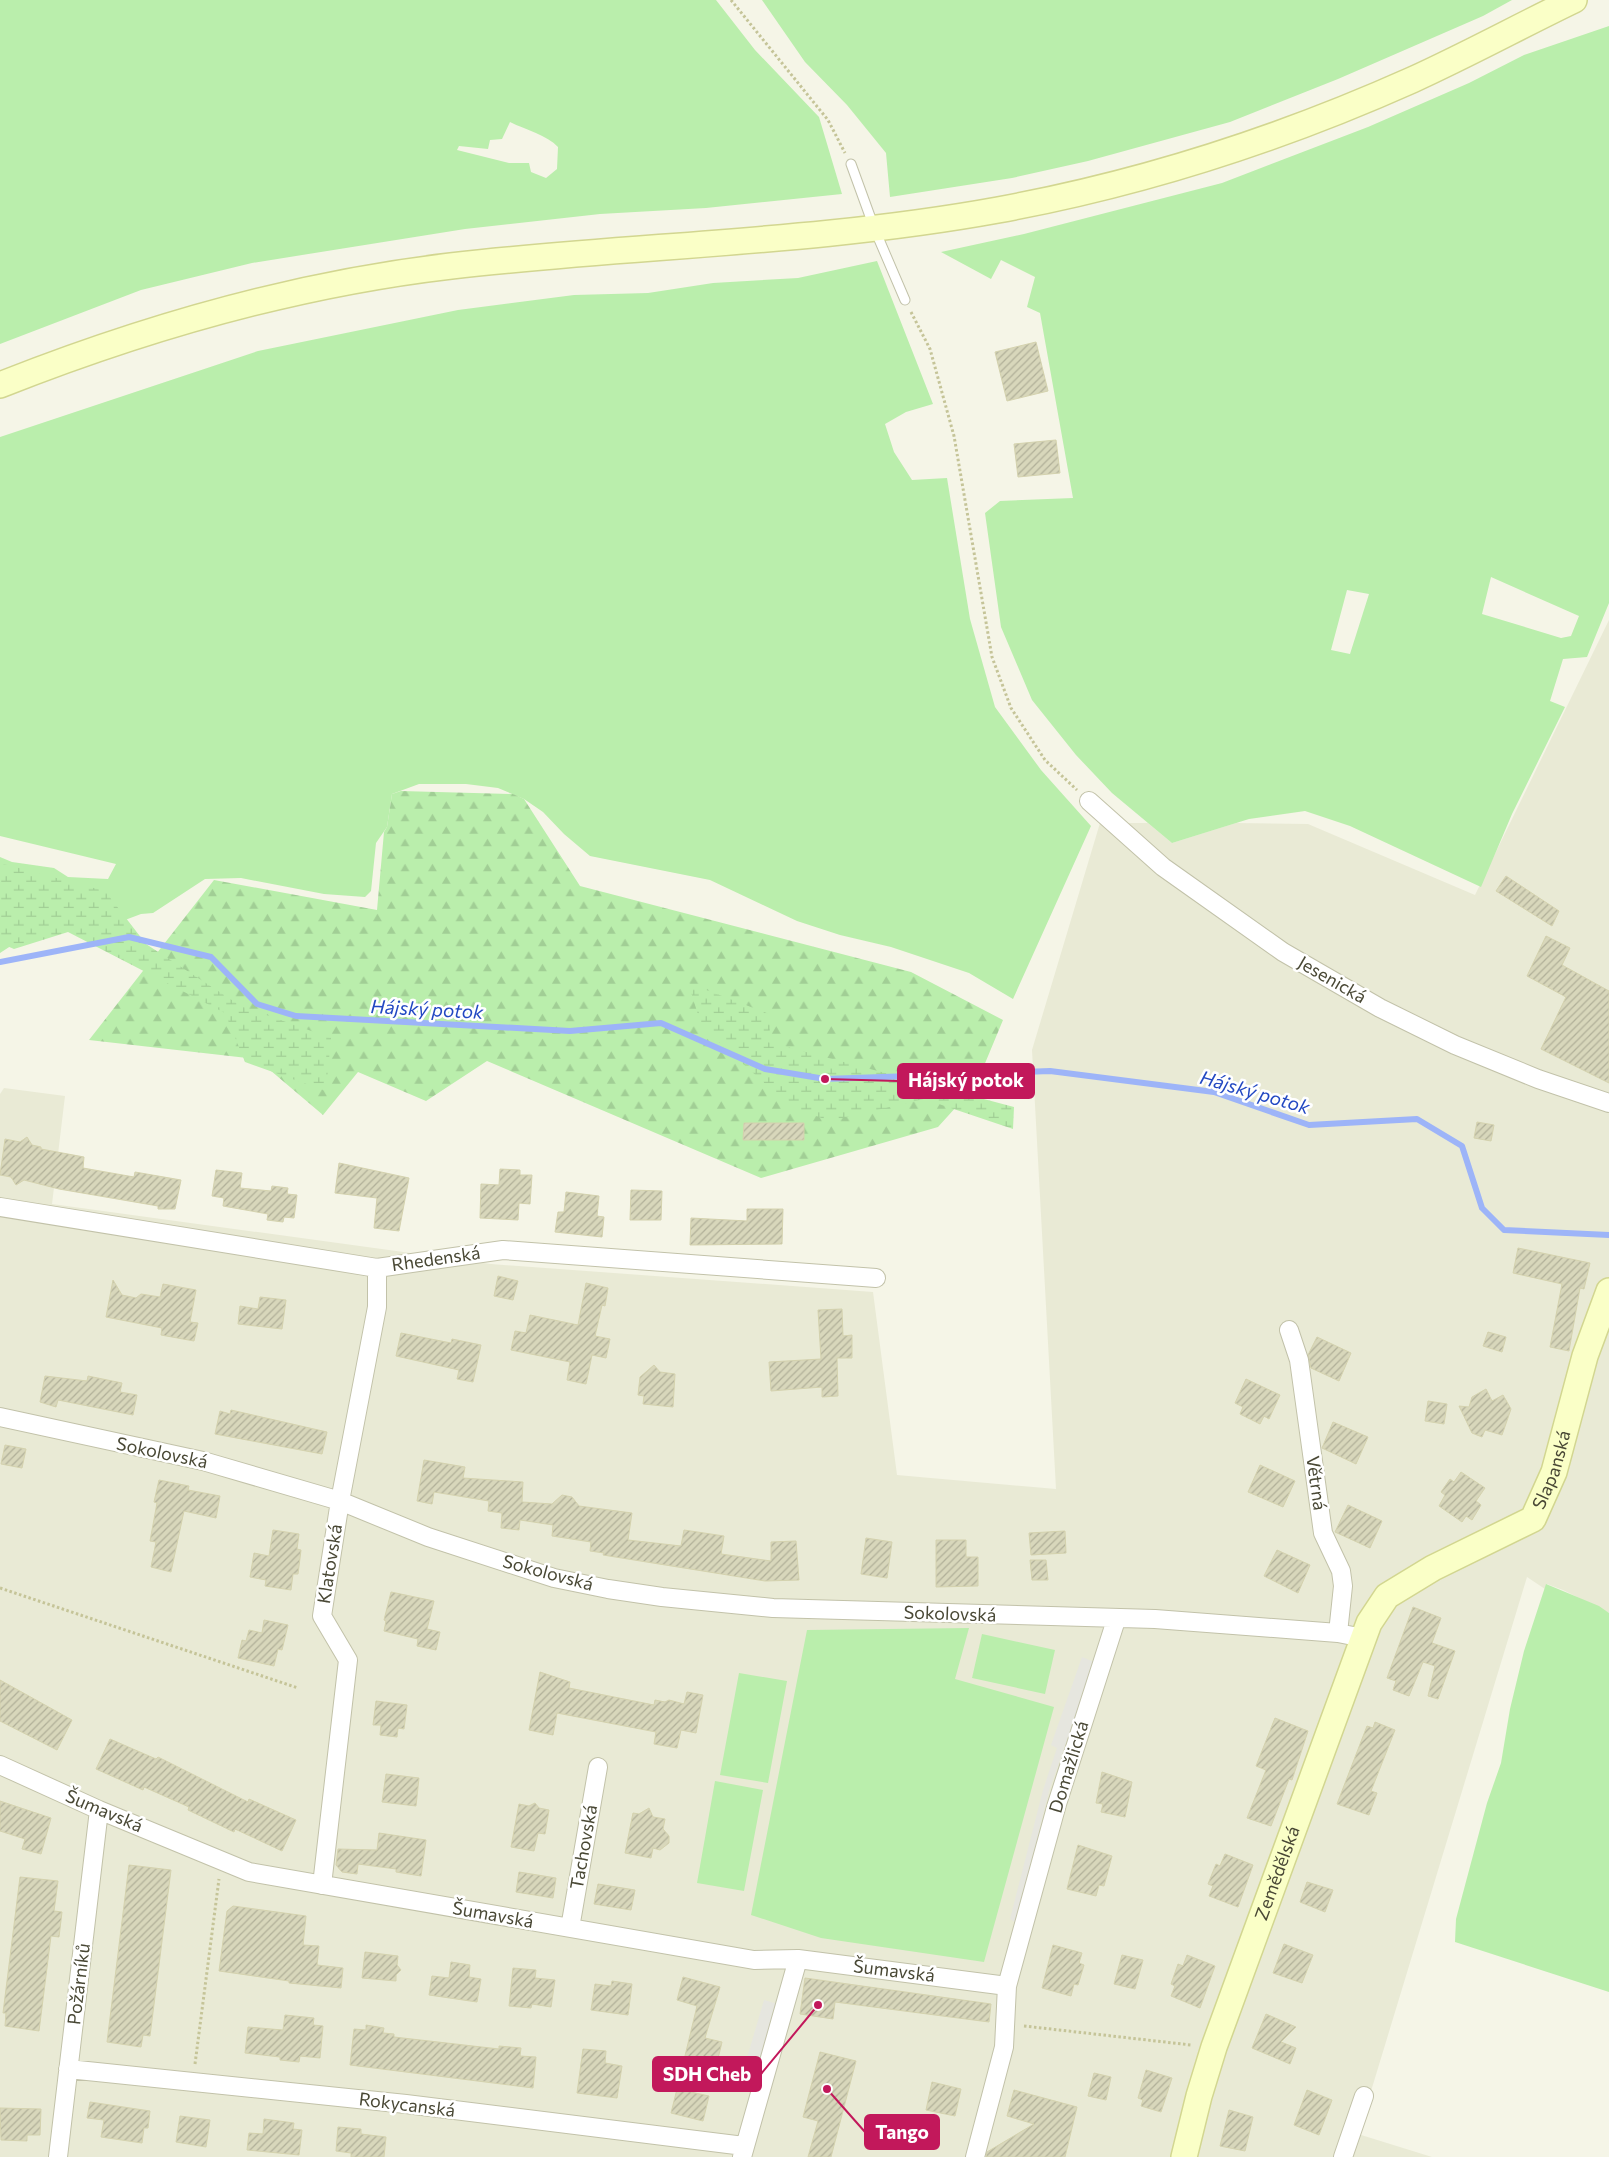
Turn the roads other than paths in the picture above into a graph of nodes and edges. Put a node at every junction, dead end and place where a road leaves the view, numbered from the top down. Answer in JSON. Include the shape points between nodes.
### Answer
{"nodes":[{"id":1,"x":1574,"y":0,"type":"edge"},
{"id":2,"x":851,"y":164,"type":"road end"},
{"id":3,"x":875,"y":230,"type":"junction"},
{"id":4,"x":905,"y":300,"type":"road end"},
{"id":5,"x":0,"y":385,"type":"edge"},
{"id":6,"x":1089,"y":801,"type":"road end"},
{"id":7,"x":1609,"y":1103,"type":"edge"},
{"id":8,"x":0,"y":1207,"type":"edge"},
{"id":9,"x":377,"y":1268,"type":"junction"},
{"id":10,"x":876,"y":1278,"type":"dead end"},
{"id":11,"x":1609,"y":1291,"type":"edge"},
{"id":12,"x":1289,"y":1330,"type":"dead end"},
{"id":13,"x":0,"y":1417,"type":"edge"},
{"id":14,"x":340,"y":1500,"type":"junction"},
{"id":15,"x":1386,"y":1596,"type":"joint"},
{"id":16,"x":1116,"y":1620,"type":"junction"},
{"id":17,"x":1338,"y":1632,"type":"junction"},
{"id":18,"x":1363,"y":1638,"type":"junction"},
{"id":19,"x":0,"y":1764,"type":"edge"},
{"id":20,"x":598,"y":1767,"type":"dead end"},
{"id":21,"x":99,"y":1810,"type":"junction"},
{"id":22,"x":322,"y":1886,"type":"junction"},
{"id":23,"x":570,"y":1928,"type":"junction"},
{"id":24,"x":798,"y":1959,"type":"junction"},
{"id":25,"x":1007,"y":1986,"type":"junction"},
{"id":26,"x":68,"y":2069,"type":"junction"},
{"id":27,"x":1364,"y":2096,"type":"dead end"},
{"id":28,"x":743,"y":2152,"type":"edge"},
{"id":29,"x":58,"y":2157,"type":"edge"},
{"id":30,"x":975,"y":2157,"type":"edge"},
{"id":31,"x":1184,"y":2157,"type":"edge"},
{"id":32,"x":1343,"y":2157,"type":"edge"}],
"edges":[{"from":1,"to":3,"type":"main road","via":[[1412,79],[1302,125],[1206,158],[1110,186],[999,210]]},
{"from":2,"to":3,"type":"lane"},
{"from":3,"to":4,"type":"lane"},
{"from":3,"to":5,"type":"main road","via":[[449,266],[318,288],[192,318],[75,355]]},
{"from":6,"to":7,"type":"street","name":"Jesenická","via":[[1163,867],[1299,961],[1380,1008],[1454,1045]]},
{"from":8,"to":9,"type":"street","name":"Rhedenská"},
{"from":9,"to":10,"type":"street","name":"Rhedenská","via":[[502,1250]]},
{"from":9,"to":14,"type":"street","name":"Klatovská","via":[[377,1307]]},
{"from":11,"to":15,"type":"main road","name":"Slapanská","via":[[1585,1356],[1554,1472],[1532,1519],[1432,1568]]},
{"from":12,"to":17,"type":"street","name":"Větrná","via":[[1299,1360],[1323,1533],[1341,1572],[1343,1586]]},
{"from":13,"to":14,"type":"street","name":"Sokolovská","via":[[203,1461]]},
{"from":14,"to":16,"type":"street","name":"Sokolovská","via":[[428,1537],[554,1578],[608,1589],[773,1608]]},
{"from":14,"to":22,"type":"street","name":"Klatovská","via":[[322,1616],[348,1660]]},
{"from":15,"to":18,"type":"main road","name":"Zemědělská"},
{"from":16,"to":17,"type":"street","via":[[1164,1620]]},
{"from":16,"to":25,"type":"street","name":"Domažlická","via":[[1057,1804]]},
{"from":17,"to":18,"type":"street"},
{"from":18,"to":31,"type":"main road","name":"Zemědělská","via":[[1214,2047]]},
{"from":19,"to":21,"type":"street","name":"Šumavská"},
{"from":20,"to":23,"type":"street","name":"Tachovská"},
{"from":21,"to":22,"type":"street","name":"Šumavská","via":[[248,1872]]},
{"from":21,"to":26,"type":"street","name":"Požárníků"},
{"from":22,"to":23,"type":"street","name":"Šumavská"},
{"from":23,"to":24,"type":"street","name":"Šumavská","via":[[754,1960]]},
{"from":24,"to":25,"type":"street","name":"Šumavská"},
{"from":24,"to":28,"type":"street"},
{"from":25,"to":30,"type":"street","name":"Domažlická","via":[[1004,2047]]},
{"from":26,"to":28,"type":"street","name":"Rokycanská","via":[[406,2104]]},
{"from":26,"to":29,"type":"street","name":"Požárníků"},
{"from":27,"to":32,"type":"street"}]}
